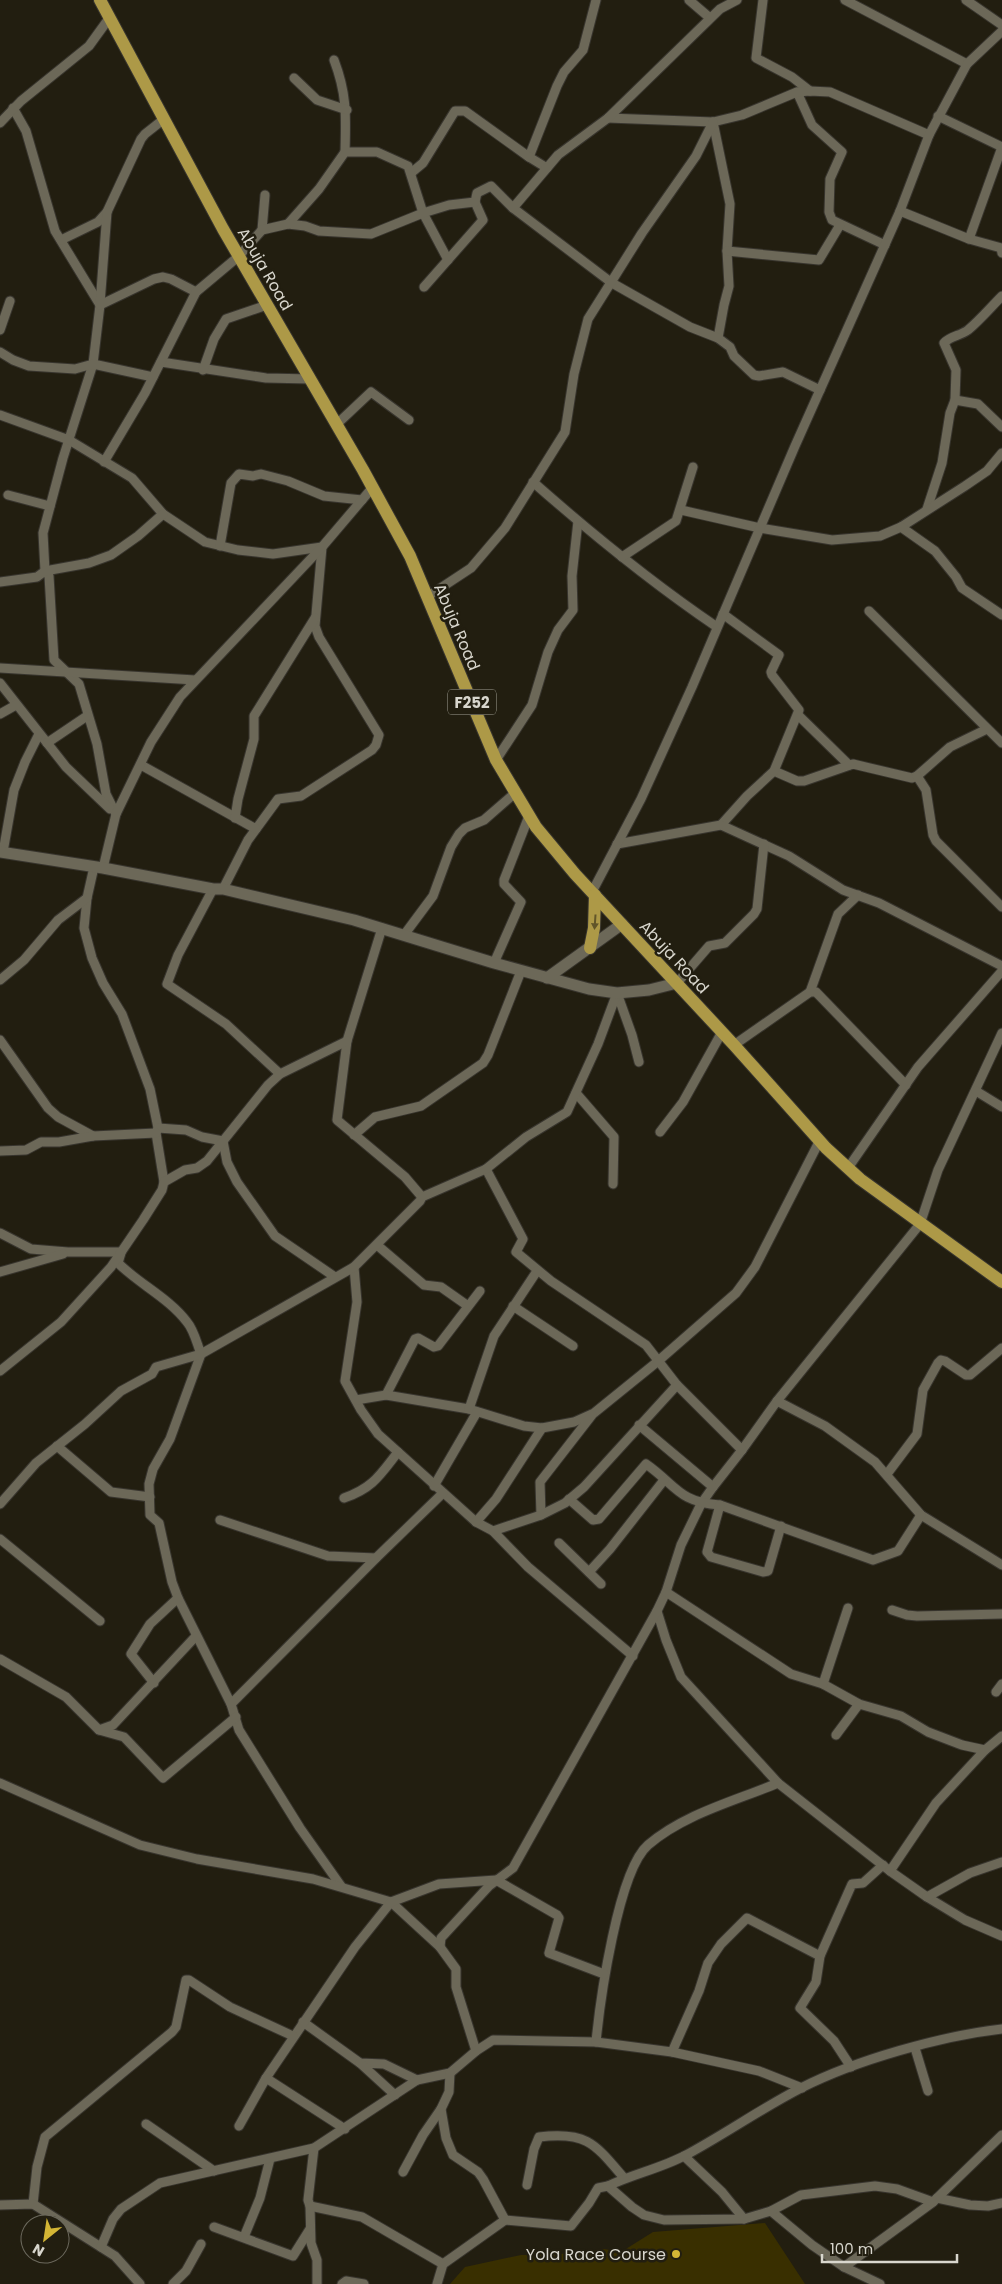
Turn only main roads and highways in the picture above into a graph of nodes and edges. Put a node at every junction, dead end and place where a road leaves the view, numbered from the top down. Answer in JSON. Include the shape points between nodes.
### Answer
{"nodes":[{"id":1,"x":100,"y":0,"type":"edge"},
{"id":2,"x":593,"y":894,"type":"junction"},
{"id":3,"x":590,"y":948,"type":"road end"},
{"id":4,"x":1002,"y":1280,"type":"edge"}],
"edges":[{"from":1,"to":2,"type":"main road","name":"Abuja Road","number":"F252","via":[[238,256],[410,556],[496,760],[529,816]]},
{"from":2,"to":3,"type":"main road","one_way":true,"via":[[594,928]]},
{"from":2,"to":4,"type":"main road","name":"Abuja Road","number":"F252","via":[[860,1180]]}]}
